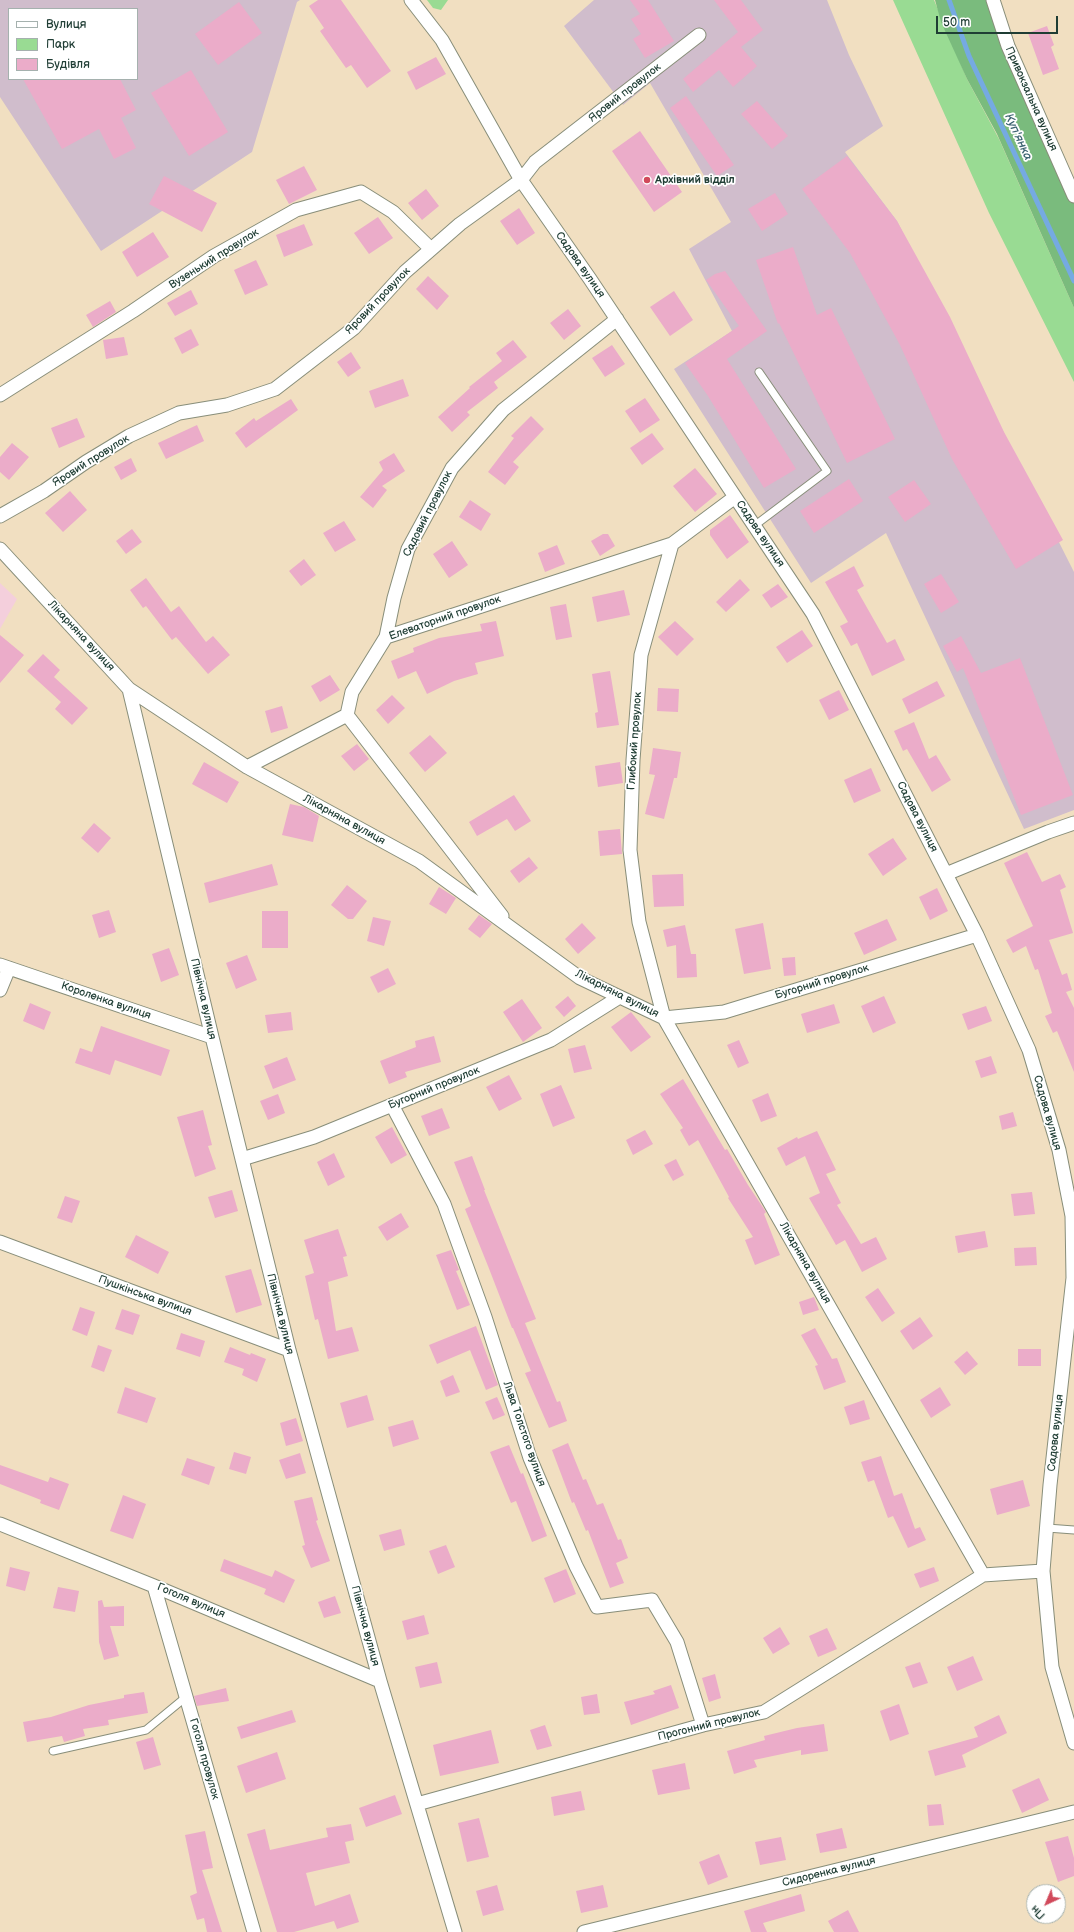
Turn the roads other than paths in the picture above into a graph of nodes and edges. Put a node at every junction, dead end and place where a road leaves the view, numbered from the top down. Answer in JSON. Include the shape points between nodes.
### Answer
{"nodes":[{"id":1,"x":411,"y":0,"type":"edge"},
{"id":2,"x":993,"y":0,"type":"edge"},
{"id":3,"x":699,"y":35,"type":"dead end"},
{"id":4,"x":521,"y":180,"type":"junction"},
{"id":5,"x":1074,"y":196,"type":"edge"},
{"id":6,"x":431,"y":249,"type":"junction"},
{"id":7,"x":617,"y":319,"type":"junction"},
{"id":8,"x":759,"y":372,"type":"dead end"},
{"id":9,"x":0,"y":395,"type":"edge"},
{"id":10,"x":735,"y":497,"type":"junction"},
{"id":11,"x":0,"y":516,"type":"edge"},
{"id":12,"x":754,"y":526,"type":"junction"},
{"id":13,"x":672,"y":544,"type":"junction"},
{"id":14,"x":0,"y":549,"type":"edge"},
{"id":15,"x":386,"y":637,"type":"junction"},
{"id":16,"x":129,"y":689,"type":"junction"},
{"id":17,"x":347,"y":715,"type":"junction"},
{"id":18,"x":247,"y":767,"type":"junction"},
{"id":19,"x":1074,"y":823,"type":"edge"},
{"id":20,"x":946,"y":874,"type":"junction"},
{"id":21,"x":511,"y":927,"type":"junction"},
{"id":22,"x":977,"y":935,"type":"junction"},
{"id":23,"x":4,"y":966,"type":"edge"},
{"id":24,"x":0,"y":990,"type":"edge"},
{"id":25,"x":618,"y":998,"type":"junction"},
{"id":26,"x":664,"y":1018,"type":"junction"},
{"id":27,"x":212,"y":1037,"type":"junction"},
{"id":28,"x":392,"y":1105,"type":"junction"},
{"id":29,"x":242,"y":1159,"type":"junction"},
{"id":30,"x":0,"y":1242,"type":"edge"},
{"id":31,"x":289,"y":1350,"type":"junction"},
{"id":32,"x":0,"y":1524,"type":"edge"},
{"id":33,"x":1047,"y":1528,"type":"junction"},
{"id":34,"x":1074,"y":1530,"type":"edge"},
{"id":35,"x":1043,"y":1571,"type":"junction"},
{"id":36,"x":983,"y":1575,"type":"junction"},
{"id":37,"x":154,"y":1586,"type":"junction"},
{"id":38,"x":380,"y":1682,"type":"junction"},
{"id":39,"x":186,"y":1697,"type":"junction"},
{"id":40,"x":703,"y":1725,"type":"junction"},
{"id":41,"x":1074,"y":1743,"type":"edge"},
{"id":42,"x":53,"y":1751,"type":"dead end"},
{"id":43,"x":417,"y":1804,"type":"junction"},
{"id":44,"x":1074,"y":1812,"type":"edge"},
{"id":45,"x":254,"y":1932,"type":"edge"},
{"id":46,"x":455,"y":1932,"type":"edge"},
{"id":47,"x":584,"y":1932,"type":"edge"}],
"edges":[{"from":1,"to":4,"type":"street","name":"Садова вулиця","via":[[442,40]]},
{"from":2,"to":5,"type":"street","name":"Привокзальна вулиця","via":[[1008,46]]},
{"from":3,"to":4,"type":"street","name":"Яровий провулок","via":[[535,162]]},
{"from":4,"to":6,"type":"street","name":"Яровий провулок","via":[[460,224]]},
{"from":4,"to":7,"type":"street","name":"Садова вулиця"},
{"from":6,"to":9,"type":"street","name":"Вузенький провулок","via":[[393,212],[361,192],[296,210],[214,256],[133,311]]},
{"from":6,"to":11,"type":"street","name":"Яровий провулок","via":[[405,272],[354,328],[275,389],[227,405],[179,413],[129,436]]},
{"from":7,"to":10,"type":"street","name":"Садова вулиця"},
{"from":7,"to":15,"type":"street","name":"Садовий провулок","via":[[504,410],[452,468],[408,549]]},
{"from":8,"to":12,"type":"lane","via":[[827,471]]},
{"from":10,"to":12,"type":"street","name":"Садова вулиця"},
{"from":10,"to":13,"type":"street"},
{"from":12,"to":20,"type":"street","name":"Садова вулиця","via":[[813,614]]},
{"from":13,"to":15,"type":"street","name":"Елеваторний провулок"},
{"from":13,"to":26,"type":"street","name":"Глибокий провулок","via":[[641,655],[633,760],[630,850],[639,922]]},
{"from":14,"to":16,"type":"street","name":"Лікарняна вулиця"},
{"from":15,"to":17,"type":"street","name":"Елеваторний провулок","via":[[352,692]]},
{"from":16,"to":18,"type":"street","name":"Лікарняна вулиця"},
{"from":16,"to":27,"type":"street","name":"Північна вулиця"},
{"from":17,"to":18,"type":"street"},
{"from":17,"to":21,"type":"street"},
{"from":18,"to":21,"type":"street","name":"Лікарняна вулиця","via":[[419,861]]},
{"from":19,"to":20,"type":"street"},
{"from":20,"to":22,"type":"street","name":"Садова вулиця"},
{"from":21,"to":25,"type":"street","name":"Лікарняна вулиця","via":[[580,978]]},
{"from":22,"to":26,"type":"street","name":"Бугорний провулок","via":[[724,1012]]},
{"from":22,"to":33,"type":"street","name":"Садова вулиця","via":[[1029,1050],[1059,1150],[1072,1216],[1073,1278]]},
{"from":23,"to":24,"type":"street"},
{"from":23,"to":27,"type":"street","name":"Короленка вулиця"},
{"from":25,"to":26,"type":"street","name":"Лікарняна вулиця"},
{"from":25,"to":28,"type":"street","name":"Бугорний провулок","via":[[552,1040]]},
{"from":26,"to":36,"type":"street","name":"Лікарняна вулиця"},
{"from":27,"to":29,"type":"street","name":"Північна вулиця"},
{"from":28,"to":29,"type":"street","name":"Бугорний провулок","via":[[314,1137]]},
{"from":28,"to":40,"type":"street","name":"Льва Толстого вулиця","via":[[444,1204],[485,1318],[530,1458],[576,1566],[597,1607],[652,1600],[677,1642]]},
{"from":29,"to":31,"type":"street","name":"Північна вулиця"},
{"from":30,"to":31,"type":"street","name":"Пушкінська вулиця"},
{"from":31,"to":38,"type":"street","name":"Північна вулиця"},
{"from":32,"to":37,"type":"street","name":"Гоголя вулиця"},
{"from":33,"to":34,"type":"lane"},
{"from":33,"to":35,"type":"street","name":"Садова вулиця"},
{"from":35,"to":36,"type":"street","name":"Прогонний провулок"},
{"from":35,"to":41,"type":"street","name":"Садова вулиця","via":[[1052,1667]]},
{"from":36,"to":40,"type":"street","name":"Прогонний провулок","via":[[764,1712]]},
{"from":37,"to":38,"type":"street","name":"Гоголя вулиця"},
{"from":37,"to":39,"type":"street","name":"Гоголя провулок"},
{"from":38,"to":43,"type":"street","name":"Північна вулиця"},
{"from":39,"to":42,"type":"lane","via":[[146,1730]]},
{"from":39,"to":45,"type":"street","name":"Гоголя провулок"},
{"from":40,"to":43,"type":"street","name":"Прогонний провулок"},
{"from":43,"to":46,"type":"street","name":"Північна вулиця"},
{"from":44,"to":47,"type":"street","name":"Сидоренка вулиця"}]}
